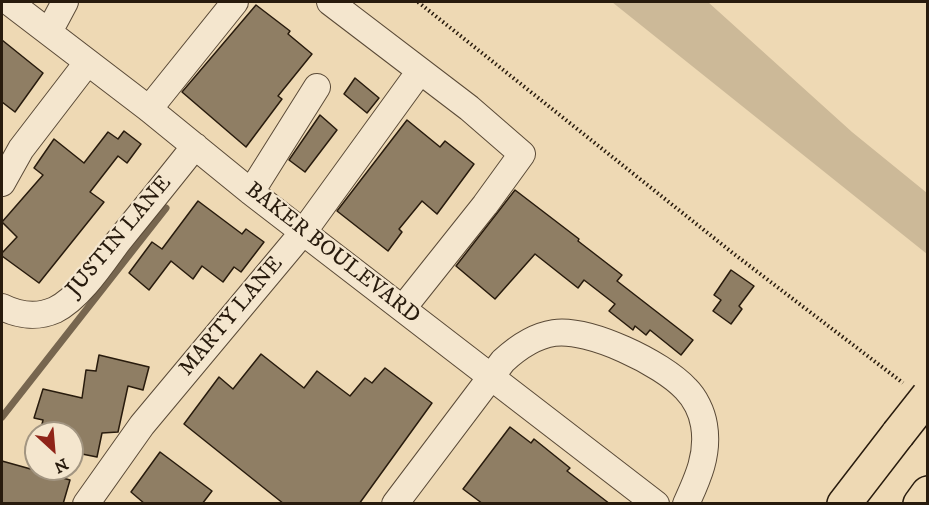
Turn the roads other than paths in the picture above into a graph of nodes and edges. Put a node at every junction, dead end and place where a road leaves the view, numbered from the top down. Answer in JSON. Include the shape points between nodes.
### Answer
{"nodes":[{"id":1,"x":9,"y":2,"type":"edge"},
{"id":2,"x":65,"y":2,"type":"edge"},
{"id":3,"x":235,"y":2,"type":"edge"},
{"id":4,"x":330,"y":2,"type":"edge"},
{"id":5,"x":49,"y":32,"type":"junction"},
{"id":6,"x":87,"y":63,"type":"junction"},
{"id":7,"x":420,"y":70,"type":"junction"},
{"id":8,"x":317,"y":87,"type":"dead end"},
{"id":9,"x":148,"y":109,"type":"junction"},
{"id":10,"x":195,"y":146,"type":"junction"},
{"id":11,"x":2,"y":183,"type":"edge"},
{"id":12,"x":251,"y":192,"type":"junction"},
{"id":13,"x":304,"y":231,"type":"junction"},
{"id":14,"x":2,"y":307,"type":"edge"},
{"id":15,"x":403,"y":308,"type":"junction"},
{"id":16,"x":492,"y":377,"type":"junction"},
{"id":17,"x":918,"y":392,"type":"edge"},
{"id":18,"x":927,"y":493,"type":"edge"},
{"id":19,"x":86,"y":504,"type":"edge"},
{"id":20,"x":394,"y":504,"type":"edge"},
{"id":21,"x":656,"y":504,"type":"edge"},
{"id":22,"x":686,"y":504,"type":"edge"},
{"id":23,"x":844,"y":504,"type":"edge"},
{"id":24,"x":920,"y":504,"type":"edge"}],
"edges":[{"from":1,"to":5,"type":"street","name":"BAKER BOULEVARD"},
{"from":2,"to":5,"type":"street"},
{"from":3,"to":9,"type":"street"},
{"from":4,"to":7,"type":"street"},
{"from":5,"to":6,"type":"street","name":"BAKER BOULEVARD"},
{"from":6,"to":9,"type":"street","name":"BAKER BOULEVARD"},
{"from":6,"to":11,"type":"street","via":[[21,149]]},
{"from":7,"to":13,"type":"street","name":"MARTY LANE"},
{"from":7,"to":15,"type":"street","via":[[522,154]]},
{"from":8,"to":12,"type":"street"},
{"from":9,"to":10,"type":"street","name":"BAKER BOULEVARD"},
{"from":10,"to":12,"type":"street","name":"BAKER BOULEVARD"},
{"from":10,"to":14,"type":"street","name":"JUSTIN LANE","via":[[69,300],[37,315],[18,314]]},
{"from":12,"to":13,"type":"street","name":"BAKER BOULEVARD"},
{"from":13,"to":15,"type":"street","name":"BAKER BOULEVARD"},
{"from":13,"to":19,"type":"street","name":"MARTY LANE","via":[[142,425]]},
{"from":15,"to":16,"type":"street","name":"BAKER BOULEVARD"},
{"from":16,"to":20,"type":"street"},
{"from":16,"to":21,"type":"street","name":"BAKER BOULEVARD"},
{"from":16,"to":22,"type":"street","via":[[515,350],[555,333],[596,338],[675,379],[696,402],[704,423],[706,446],[702,467]]},
{"from":17,"to":23,"type":"highway","bridge":true,"via":[[898,434]]},
{"from":18,"to":24,"type":"highway"}]}
